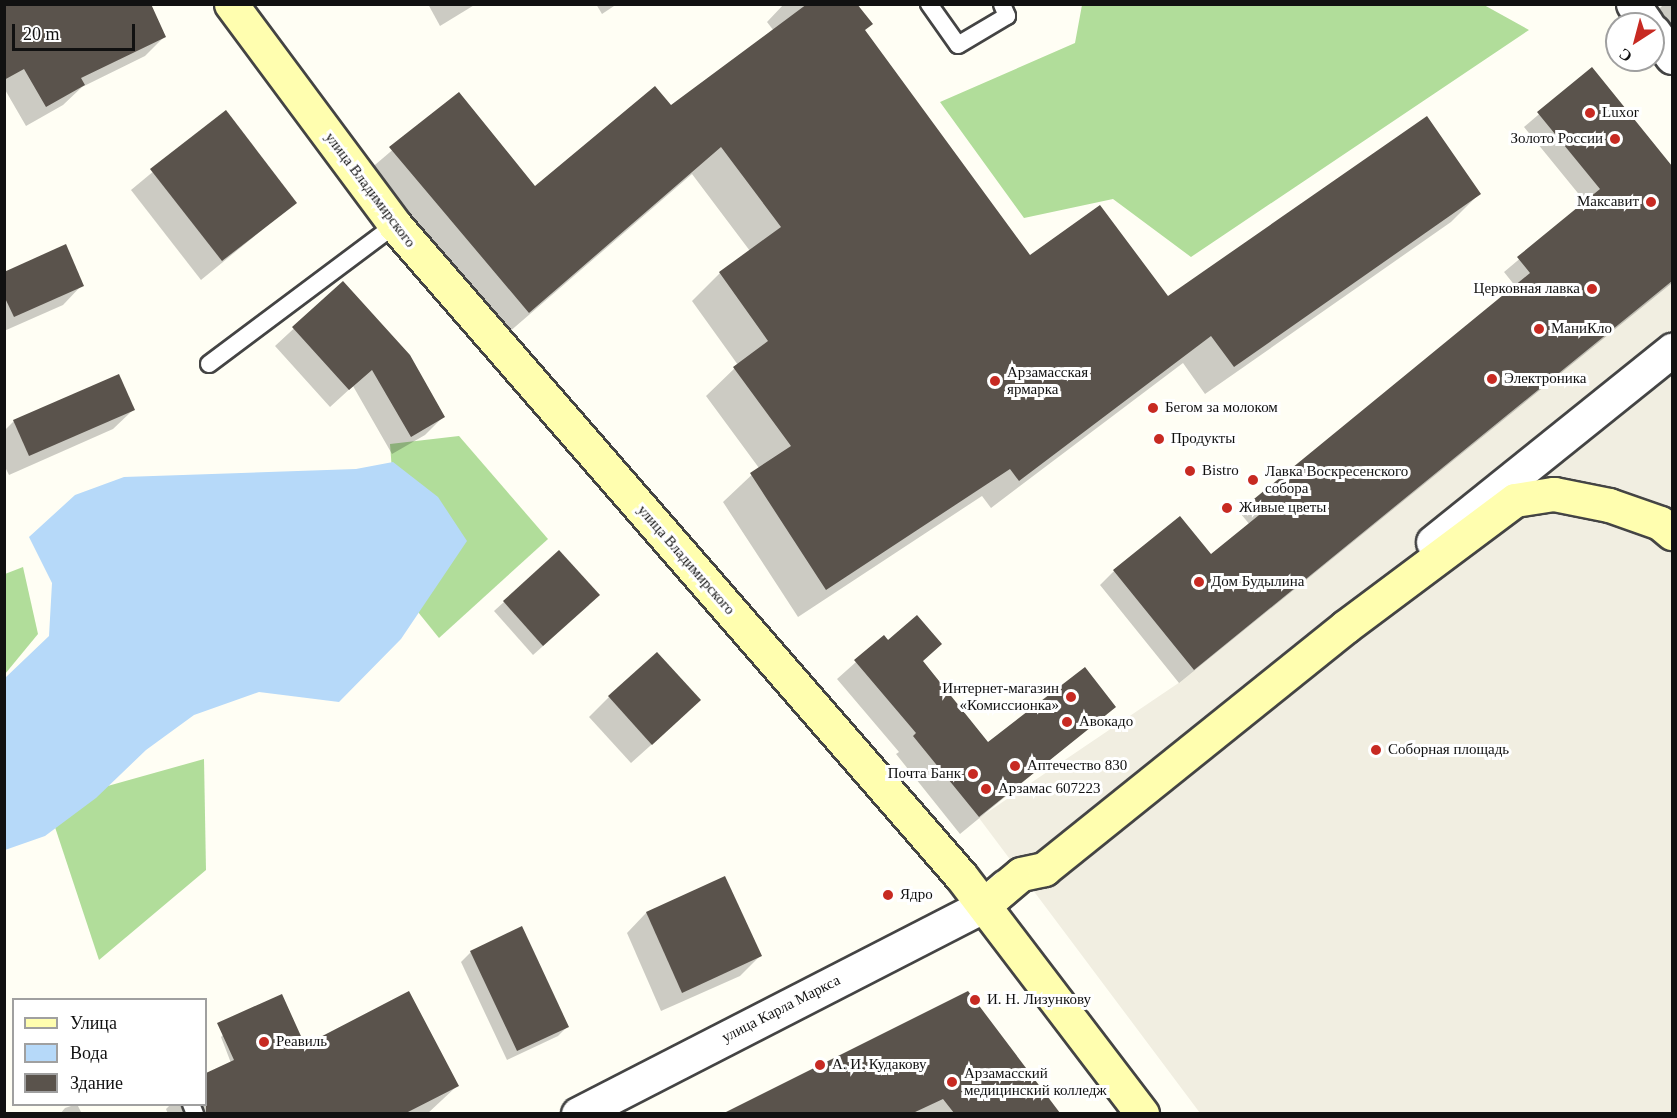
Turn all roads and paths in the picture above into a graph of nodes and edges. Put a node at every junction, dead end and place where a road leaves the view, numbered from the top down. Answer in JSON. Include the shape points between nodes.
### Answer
{"nodes":[{"id":1,"x":231,"y":4,"type":"edge"},
{"id":2,"x":929,"y":4,"type":"edge"},
{"id":3,"x":1002,"y":4,"type":"edge"},
{"id":4,"x":395,"y":225,"type":"junction"},
{"id":5,"x":1672,"y":350,"type":"edge"},
{"id":6,"x":209,"y":364,"type":"dead end"},
{"id":7,"x":1672,"y":533,"type":"edge"},
{"id":8,"x":1021,"y":874,"type":"junction"},
{"id":9,"x":984,"y":905,"type":"junction"},
{"id":10,"x":578,"y":1113,"type":"edge"},
{"id":11,"x":1142,"y":1113,"type":"edge"}],
"edges":[{"from":1,"to":4,"type":"street","name":"улица Владимирского"},
{"from":2,"to":3,"type":"lane","via":[[958,45],[1007,16]]},
{"from":4,"to":6,"type":"lane"},
{"from":4,"to":9,"type":"street","name":"улица Владимирского"},
{"from":5,"to":8,"type":"street"},
{"from":7,"to":8,"type":"street","via":[[1660,523],[1609,505],[1554,494],[1515,500],[1345,627],[1044,869]]},
{"from":8,"to":9,"type":"street"},
{"from":9,"to":10,"type":"street","name":"улица Карла Маркса"},
{"from":9,"to":11,"type":"street","name":"улица Владимирского"}]}
